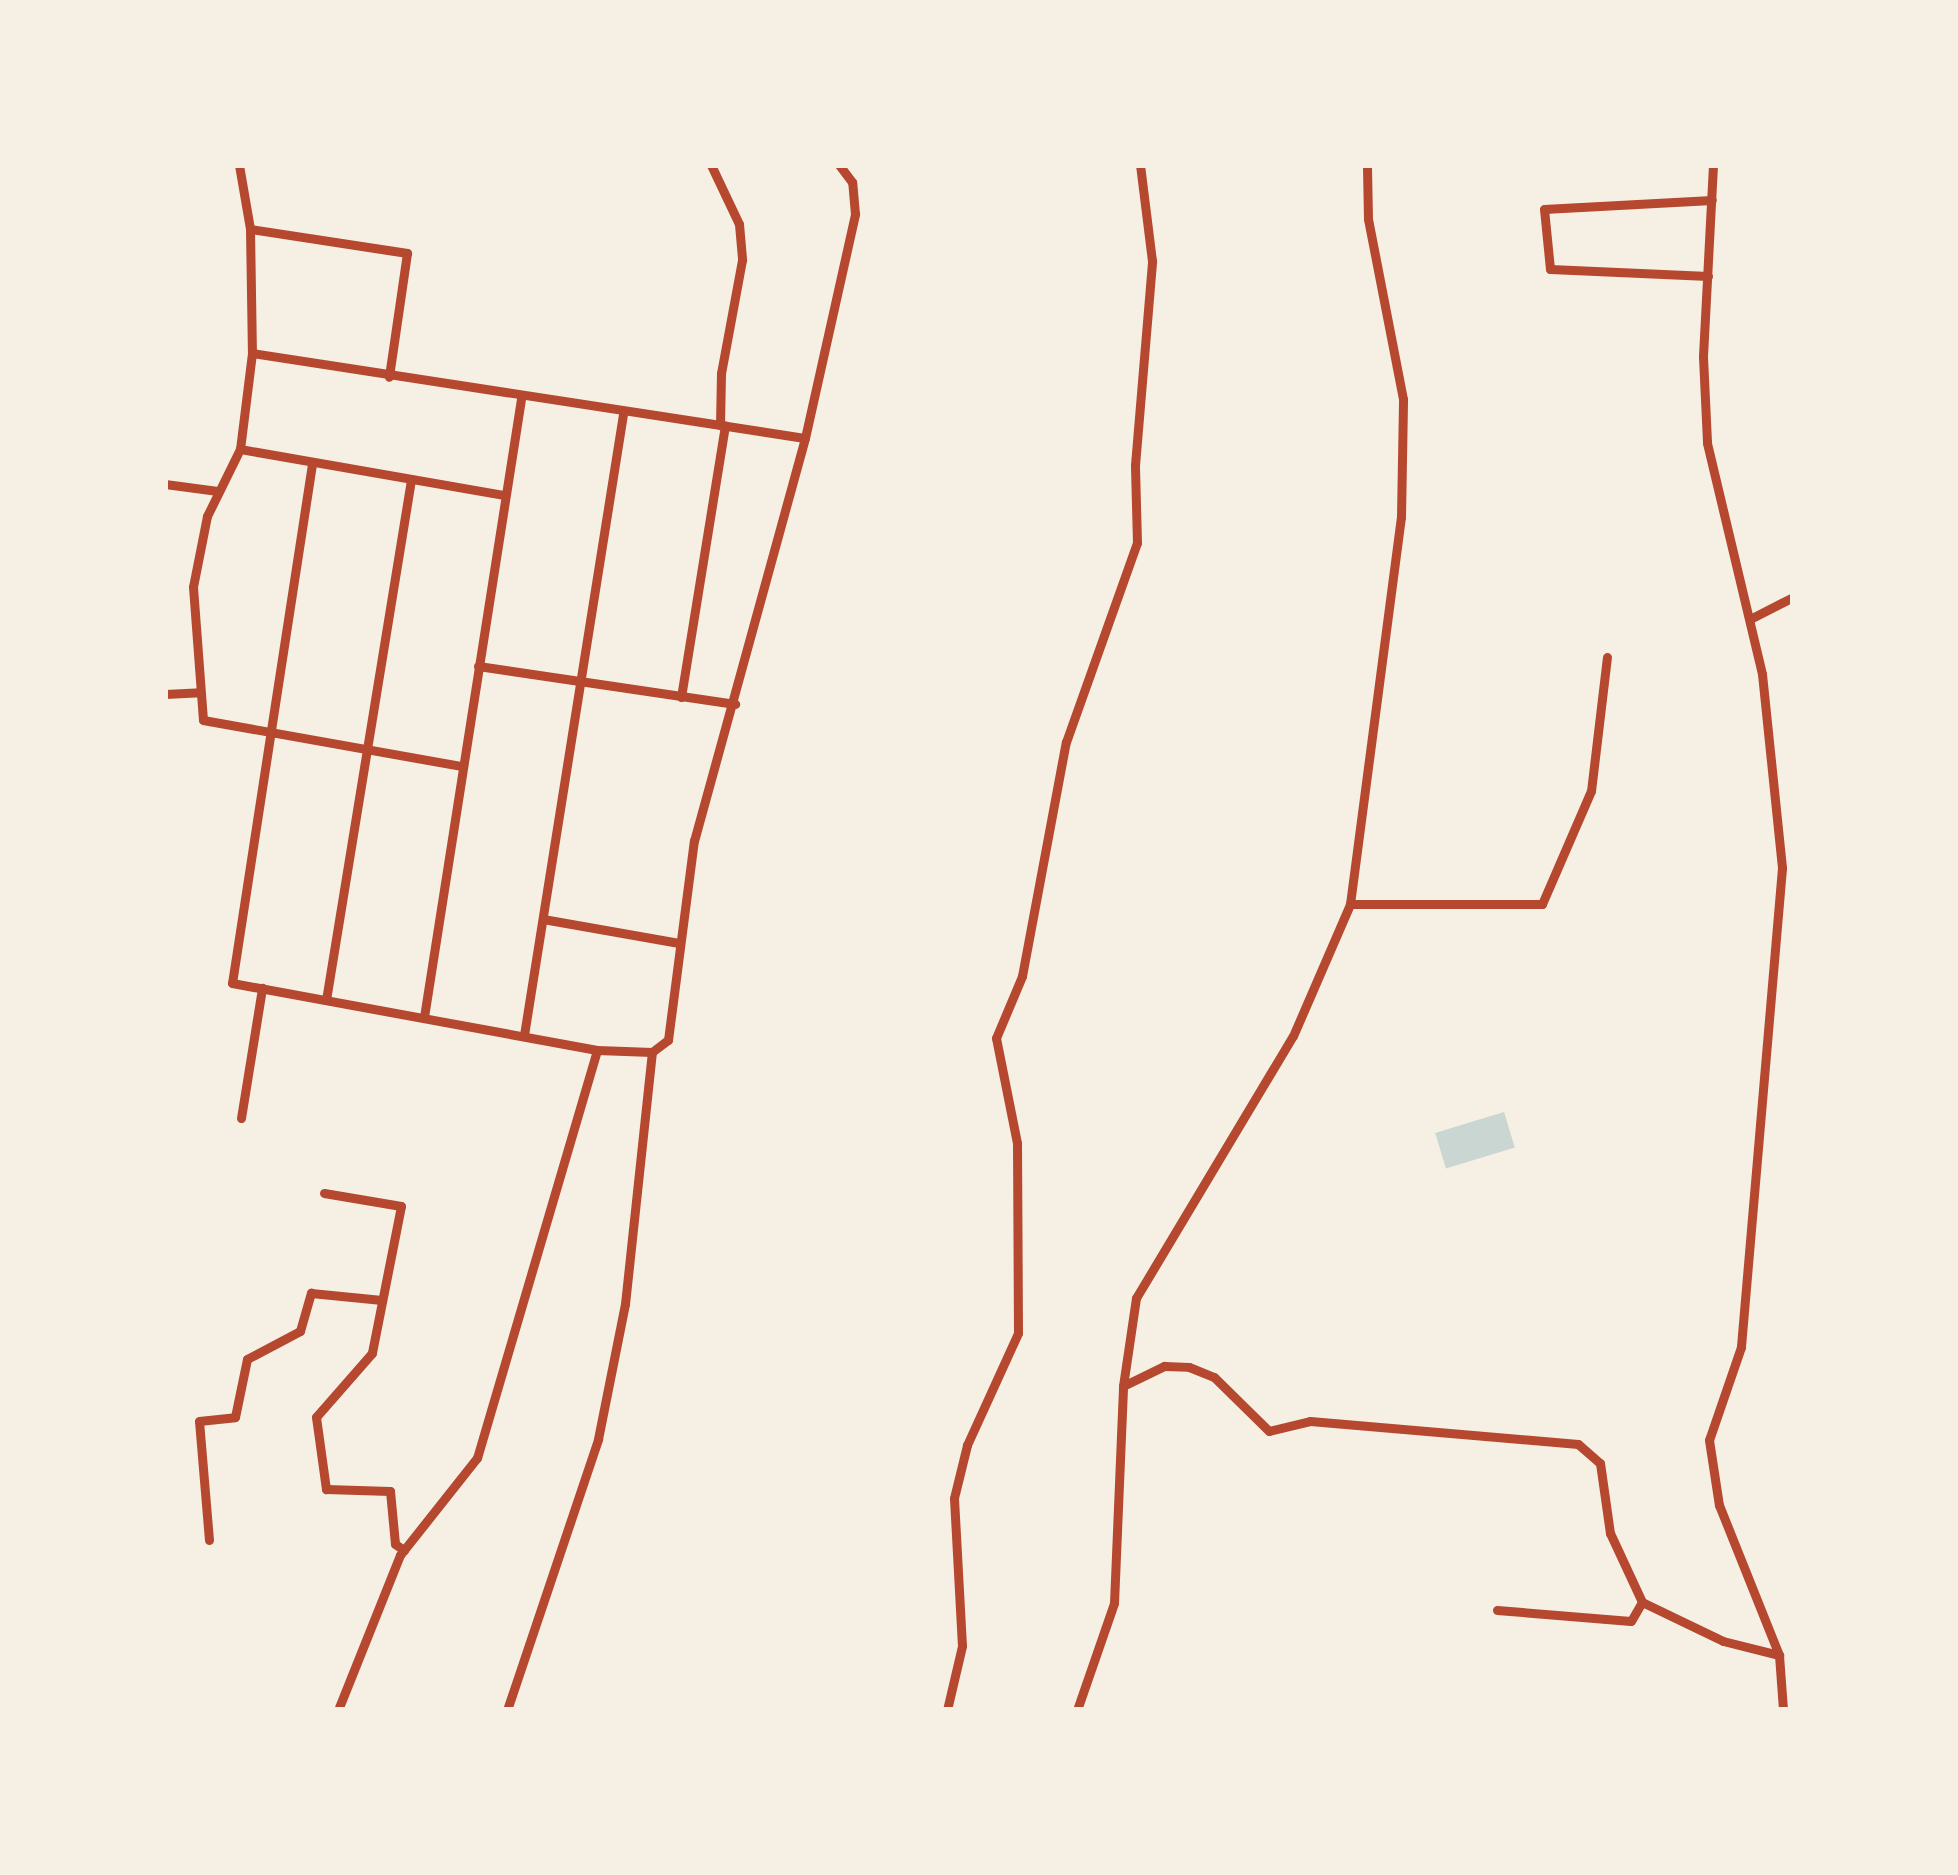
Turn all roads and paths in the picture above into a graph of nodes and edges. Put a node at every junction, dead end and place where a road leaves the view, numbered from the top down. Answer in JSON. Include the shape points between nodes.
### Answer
{"nodes":[{"id":1,"x":239,"y":165,"type":"edge"},
{"id":2,"x":712,"y":165,"type":"edge"},
{"id":3,"x":839,"y":165,"type":"edge"},
{"id":4,"x":1140,"y":165,"type":"edge"},
{"id":5,"x":1367,"y":165,"type":"edge"},
{"id":6,"x":1713,"y":165,"type":"edge"},
{"id":7,"x":1712,"y":200,"type":"junction"},
{"id":8,"x":250,"y":229,"type":"junction"},
{"id":9,"x":1708,"y":276,"type":"junction"},
{"id":10,"x":252,"y":352,"type":"junction"},
{"id":11,"x":389,"y":377,"type":"junction"},
{"id":12,"x":521,"y":399,"type":"junction"},
{"id":13,"x":622,"y":414,"type":"junction"},
{"id":14,"x":723,"y":425,"type":"junction"},
{"id":15,"x":805,"y":438,"type":"junction"},
{"id":16,"x":240,"y":449,"type":"junction"},
{"id":17,"x":312,"y":464,"type":"junction"},
{"id":18,"x":411,"y":479,"type":"junction"},
{"id":19,"x":165,"y":484,"type":"edge"},
{"id":20,"x":218,"y":491,"type":"junction"},
{"id":21,"x":503,"y":495,"type":"junction"},
{"id":22,"x":1793,"y":597,"type":"edge"},
{"id":23,"x":1750,"y":619,"type":"junction"},
{"id":24,"x":1606,"y":657,"type":"dead end"},
{"id":25,"x":478,"y":666,"type":"junction"},
{"id":26,"x":582,"y":685,"type":"junction"},
{"id":27,"x":200,"y":692,"type":"junction"},
{"id":28,"x":165,"y":694,"type":"edge"},
{"id":29,"x":681,"y":698,"type":"junction"},
{"id":30,"x":735,"y":704,"type":"junction"},
{"id":31,"x":269,"y":734,"type":"junction"},
{"id":32,"x":364,"y":750,"type":"junction"},
{"id":33,"x":462,"y":766,"type":"junction"},
{"id":34,"x":1350,"y":904,"type":"junction"},
{"id":35,"x":542,"y":919,"type":"junction"},
{"id":36,"x":679,"y":943,"type":"junction"},
{"id":37,"x":262,"y":988,"type":"junction"},
{"id":38,"x":326,"y":1000,"type":"junction"},
{"id":39,"x":424,"y":1017,"type":"junction"},
{"id":40,"x":524,"y":1035,"type":"junction"},
{"id":41,"x":597,"y":1050,"type":"junction"},
{"id":42,"x":652,"y":1052,"type":"junction"},
{"id":43,"x":241,"y":1118,"type":"dead end"},
{"id":44,"x":324,"y":1193,"type":"dead end"},
{"id":45,"x":382,"y":1300,"type":"junction"},
{"id":46,"x":1123,"y":1386,"type":"junction"},
{"id":47,"x":209,"y":1540,"type":"dead end"},
{"id":48,"x":404,"y":1550,"type":"junction"},
{"id":49,"x":1642,"y":1602,"type":"junction"},
{"id":50,"x":1497,"y":1610,"type":"dead end"},
{"id":51,"x":1779,"y":1655,"type":"junction"},
{"id":52,"x":338,"y":1710,"type":"edge"},
{"id":53,"x":507,"y":1710,"type":"edge"},
{"id":54,"x":947,"y":1710,"type":"edge"},
{"id":55,"x":1077,"y":1710,"type":"edge"},
{"id":56,"x":1784,"y":1710,"type":"edge"}],
"edges":[{"from":1,"to":8,"type":"street"},
{"from":2,"to":14,"type":"street","via":[[739,224],[742,260],[721,373]]},
{"from":3,"to":15,"type":"street","via":[[852,182],[855,214]]},
{"from":4,"to":54,"type":"street","via":[[1152,261],[1135,465],[1137,543],[1066,742],[1022,976],[996,1038],[1017,1142],[1018,1333],[967,1445],[954,1498],[962,1646]]},
{"from":5,"to":34,"type":"street","via":[[1368,219],[1401,379],[1401,517]]},
{"from":6,"to":7,"type":"street"},
{"from":7,"to":9,"type":"street"},
{"from":7,"to":9,"type":"street","via":[[1544,209],[1550,269]]},
{"from":8,"to":10,"type":"street"},
{"from":8,"to":11,"type":"street","via":[[407,253]]},
{"from":9,"to":23,"type":"street","via":[[1707,443]]},
{"from":10,"to":11,"type":"street"},
{"from":10,"to":16,"type":"street"},
{"from":11,"to":12,"type":"street"},
{"from":12,"to":13,"type":"street"},
{"from":12,"to":21,"type":"street"},
{"from":13,"to":14,"type":"street"},
{"from":13,"to":26,"type":"street"},
{"from":14,"to":15,"type":"street"},
{"from":14,"to":29,"type":"street"},
{"from":15,"to":30,"type":"street"},
{"from":16,"to":17,"type":"street"},
{"from":16,"to":20,"type":"street"},
{"from":17,"to":18,"type":"street"},
{"from":17,"to":31,"type":"street"},
{"from":18,"to":21,"type":"street"},
{"from":18,"to":32,"type":"street"},
{"from":19,"to":20,"type":"street"},
{"from":20,"to":27,"type":"street","via":[[193,586]]},
{"from":21,"to":25,"type":"street"},
{"from":22,"to":23,"type":"street"},
{"from":23,"to":51,"type":"street","via":[[1782,868],[1741,1347],[1709,1441],[1719,1505]]},
{"from":24,"to":34,"type":"street","via":[[1591,791],[1542,904]]},
{"from":25,"to":26,"type":"street"},
{"from":25,"to":33,"type":"street"},
{"from":26,"to":29,"type":"street"},
{"from":26,"to":35,"type":"street"},
{"from":27,"to":28,"type":"street"},
{"from":27,"to":31,"type":"street","via":[[202,720]]},
{"from":29,"to":30,"type":"street"},
{"from":30,"to":36,"type":"street","via":[[694,841]]},
{"from":31,"to":32,"type":"street"},
{"from":31,"to":37,"type":"street","via":[[232,983]]},
{"from":32,"to":33,"type":"street"},
{"from":32,"to":38,"type":"street"},
{"from":33,"to":39,"type":"street"},
{"from":34,"to":46,"type":"street","via":[[1293,1036],[1136,1298]]},
{"from":35,"to":36,"type":"street"},
{"from":35,"to":40,"type":"street"},
{"from":36,"to":42,"type":"street","via":[[668,1040]]},
{"from":37,"to":38,"type":"street"},
{"from":37,"to":43,"type":"street"},
{"from":38,"to":39,"type":"street"},
{"from":39,"to":40,"type":"street"},
{"from":40,"to":41,"type":"street"},
{"from":41,"to":42,"type":"street"},
{"from":41,"to":48,"type":"street","via":[[477,1458]]},
{"from":42,"to":53,"type":"street","via":[[625,1304],[598,1438]]},
{"from":44,"to":45,"type":"street","via":[[401,1206]]},
{"from":45,"to":47,"type":"street","via":[[311,1293],[300,1331],[248,1359],[235,1417],[199,1421]]},
{"from":45,"to":48,"type":"street","via":[[372,1353],[316,1417],[326,1489],[391,1491],[395,1544]]},
{"from":46,"to":49,"type":"street","via":[[1164,1366],[1189,1367],[1214,1378],[1269,1431],[1310,1421],[1578,1444],[1600,1463],[1610,1533]]},
{"from":46,"to":55,"type":"street","via":[[1114,1603]]},
{"from":48,"to":52,"type":"street","via":[[351,1661]]},
{"from":49,"to":50,"type":"street","via":[[1631,1621]]},
{"from":49,"to":51,"type":"street","via":[[1723,1642]]},
{"from":51,"to":56,"type":"street"}]}
